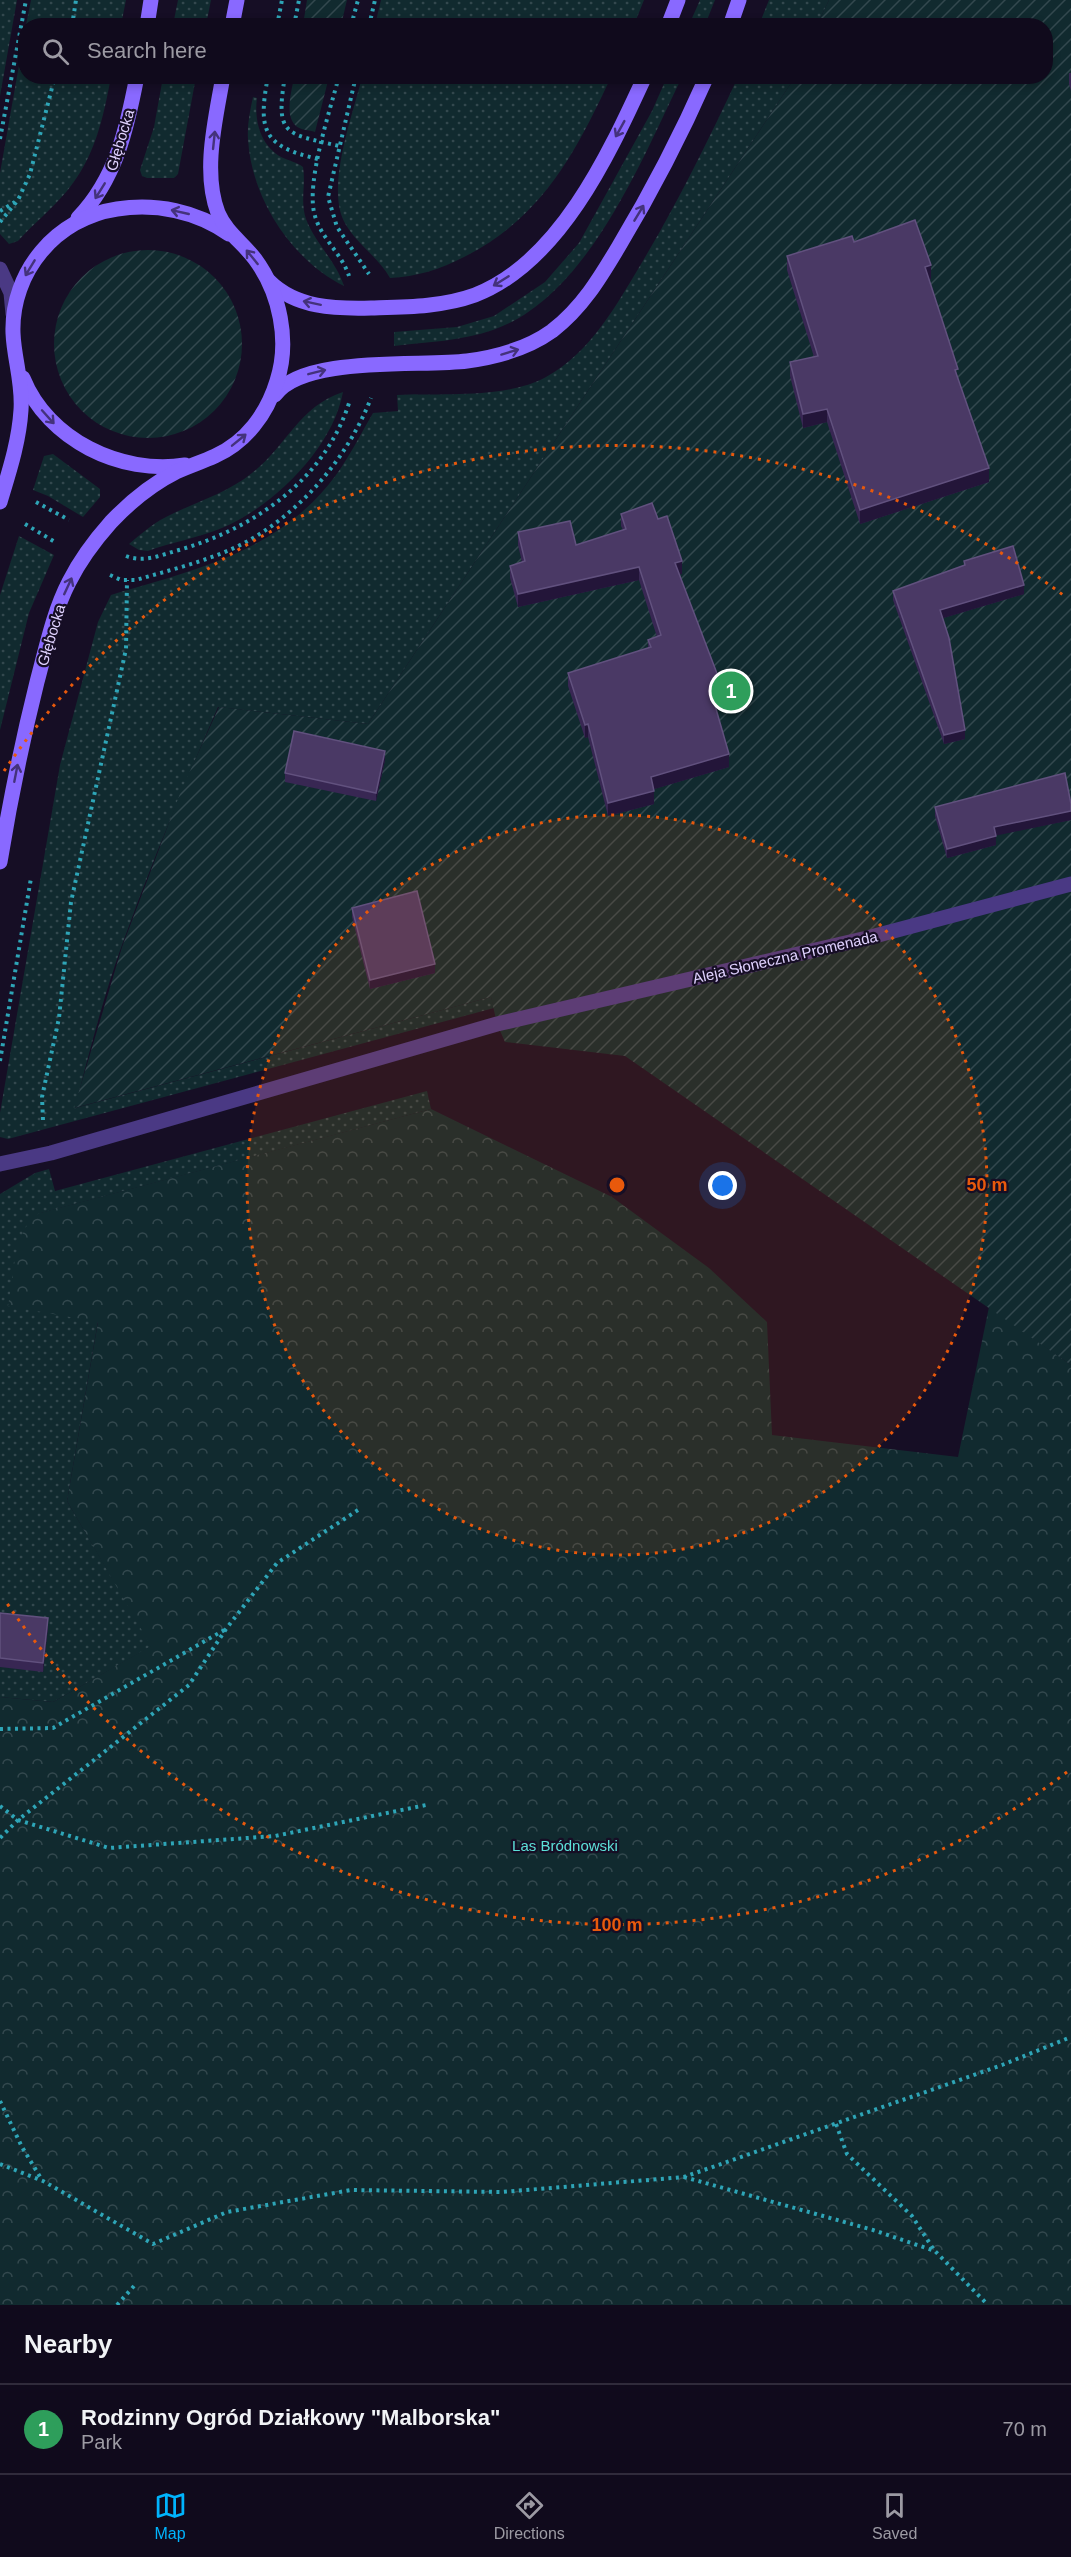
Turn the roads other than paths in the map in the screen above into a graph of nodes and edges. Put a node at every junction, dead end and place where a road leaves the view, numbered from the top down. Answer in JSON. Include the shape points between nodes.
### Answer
{"nodes":[{"id":1,"x":152,"y":0,"type":"edge"},
{"id":2,"x":237,"y":0,"type":"edge"},
{"id":3,"x":678,"y":0,"type":"edge"},
{"id":4,"x":739,"y":0,"type":"edge"},
{"id":5,"x":149,"y":18,"type":"edge"},
{"id":6,"x":234,"y":18,"type":"edge"},
{"id":7,"x":671,"y":18,"type":"edge"},
{"id":8,"x":733,"y":18,"type":"edge"},
{"id":9,"x":135,"y":84,"type":"edge"},
{"id":10,"x":222,"y":84,"type":"edge"},
{"id":11,"x":641,"y":84,"type":"edge"},
{"id":12,"x":703,"y":84,"type":"edge"},
{"id":13,"x":70,"y":226,"type":"junction"},
{"id":14,"x":233,"y":236,"type":"junction"},
{"id":15,"x":0,"y":269,"type":"edge"},
{"id":16,"x":267,"y":280,"type":"junction"},
{"id":17,"x":13,"y":319,"type":"junction"},
{"id":18,"x":19,"y":367,"type":"junction"},
{"id":19,"x":269,"y":402,"type":"junction"},
{"id":20,"x":196,"y":463,"type":"junction"},
{"id":21,"x":0,"y":502,"type":"edge"},
{"id":22,"x":0,"y":862,"type":"edge"},
{"id":23,"x":1071,"y":884,"type":"edge"},
{"id":24,"x":0,"y":1164,"type":"edge"}],
"edges":[{"from":1,"to":5,"type":"street"},
{"from":2,"to":6,"type":"street"},
{"from":3,"to":7,"type":"street"},
{"from":4,"to":8,"type":"street"},
{"from":9,"to":13,"type":"street","name":"Głębocka","one_way":true,"via":[[112,168],[98,195]]},
{"from":14,"to":10,"type":"street","name":"Głębocka","one_way":true,"via":[[219,213],[213,183],[213,148]]},
{"from":11,"to":16,"type":"street","one_way":true,"via":[[573,210],[524,265],[500,283],[443,303],[408,308],[351,308],[307,303],[284,294]]},
{"from":19,"to":12,"type":"street","one_way":true,"via":[[283,386],[317,371],[466,362],[526,347],[551,332],[595,286],[643,207]]},
{"from":14,"to":13,"type":"street","name":"Głębocka","one_way":true,"via":[[191,214],[147,207],[104,212]]},
{"from":13,"to":17,"type":"street","name":"Głębocka","one_way":true,"via":[[51,240],[31,265],[21,285]]},
{"from":16,"to":14,"type":"street","name":"Głębocka","one_way":true},
{"from":15,"to":17,"type":"lane","via":[[11,293]]},
{"from":16,"to":19,"type":"street","name":"Głębocka","via":[[280,320],[282,343],[278,379]]},
{"from":17,"to":18,"type":"street","name":"Głębocka"},
{"from":18,"to":20,"type":"street","name":"Głębocka","one_way":true,"via":[[42,410],[88,449],[130,464],[152,467]]},
{"from":18,"to":21,"type":"street","name":"Głębocka","via":[[20,426]]},
{"from":20,"to":19,"type":"street","name":"Głębocka","one_way":true,"via":[[243,438]]},
{"from":22,"to":20,"type":"street","name":"Głębocka","one_way":true,"via":[[30,712],[68,584],[88,550],[123,510],[154,486]]},
{"from":23,"to":24,"type":"lane","name":"Aleja Słoneczna Promenada","via":[[867,938],[498,1024],[51,1153]]}]}
